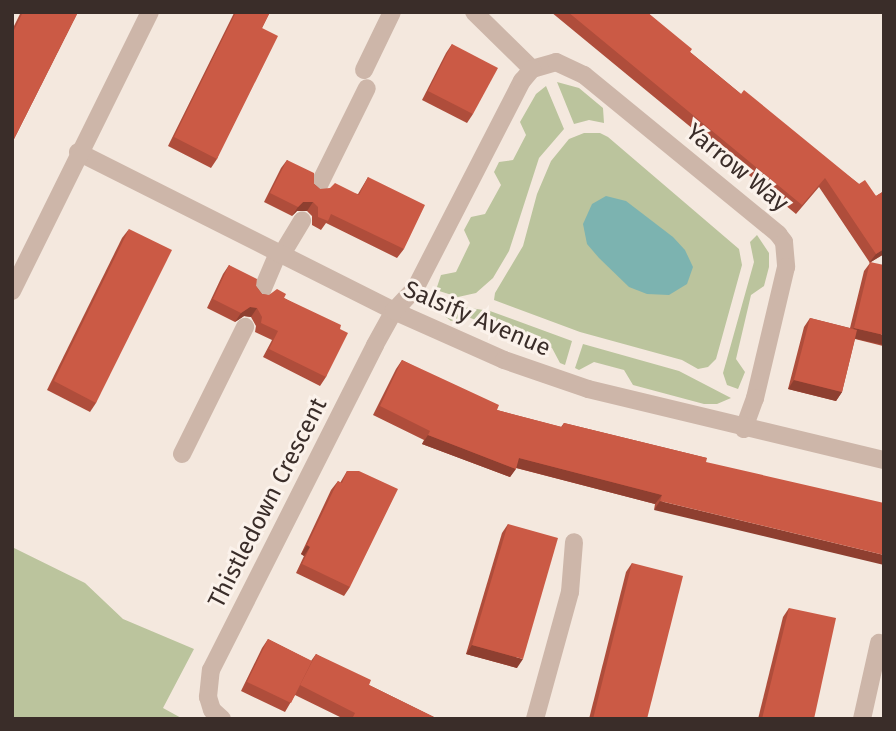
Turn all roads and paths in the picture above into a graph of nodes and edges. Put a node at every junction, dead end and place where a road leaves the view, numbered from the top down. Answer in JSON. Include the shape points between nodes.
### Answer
{"nodes":[{"id":1,"x":150,"y":12,"type":"edge"},
{"id":2,"x":392,"y":12,"type":"edge"},
{"id":3,"x":474,"y":12,"type":"edge"},
{"id":4,"x":364,"y":69,"type":"dead end"},
{"id":5,"x":532,"y":69,"type":"junction"},
{"id":6,"x":367,"y":88,"type":"dead end"},
{"id":7,"x":78,"y":152,"type":"junction"},
{"id":8,"x":318,"y":187,"type":"edge"},
{"id":9,"x":302,"y":221,"type":"edge"},
{"id":10,"x":280,"y":253,"type":"junction"},
{"id":11,"x":14,"y":282,"type":"edge"},
{"id":12,"x":261,"y":293,"type":"edge"},
{"id":13,"x":394,"y":311,"type":"junction"},
{"id":14,"x":245,"y":327,"type":"edge"},
{"id":15,"x":744,"y":429,"type":"junction"},
{"id":16,"x":182,"y":454,"type":"dead end"},
{"id":17,"x":884,"y":460,"type":"edge"},
{"id":18,"x":574,"y":542,"type":"dead end"},
{"id":19,"x":880,"y":643,"type":"dead end"},
{"id":20,"x":222,"y":719,"type":"edge"},
{"id":21,"x":535,"y":719,"type":"edge"},
{"id":22,"x":862,"y":719,"type":"edge"}],
"edges":[{"from":1,"to":7,"type":"street"},
{"from":2,"to":4,"type":"street"},
{"from":3,"to":5,"type":"street"},
{"from":5,"to":13,"type":"street","via":[[416,287]]},
{"from":5,"to":15,"type":"street","name":"Yarrow Way","via":[[556,62],[584,75],[784,242],[786,267]]},
{"from":6,"to":8,"type":"street"},
{"from":7,"to":10,"type":"street","name":"Salsify Avenue"},
{"from":7,"to":11,"type":"street"},
{"from":9,"to":10,"type":"street"},
{"from":10,"to":12,"type":"street"},
{"from":10,"to":13,"type":"street","name":"Salsify Avenue"},
{"from":13,"to":15,"type":"street","name":"Salsify Avenue","via":[[551,377]]},
{"from":13,"to":20,"type":"street","name":"Thistledown Crescent","via":[[211,670],[208,697],[212,710]]},
{"from":14,"to":16,"type":"street"},
{"from":15,"to":17,"type":"street","name":"Salsify Avenue"},
{"from":18,"to":21,"type":"street","via":[[570,592]]},
{"from":19,"to":22,"type":"street"}]}
